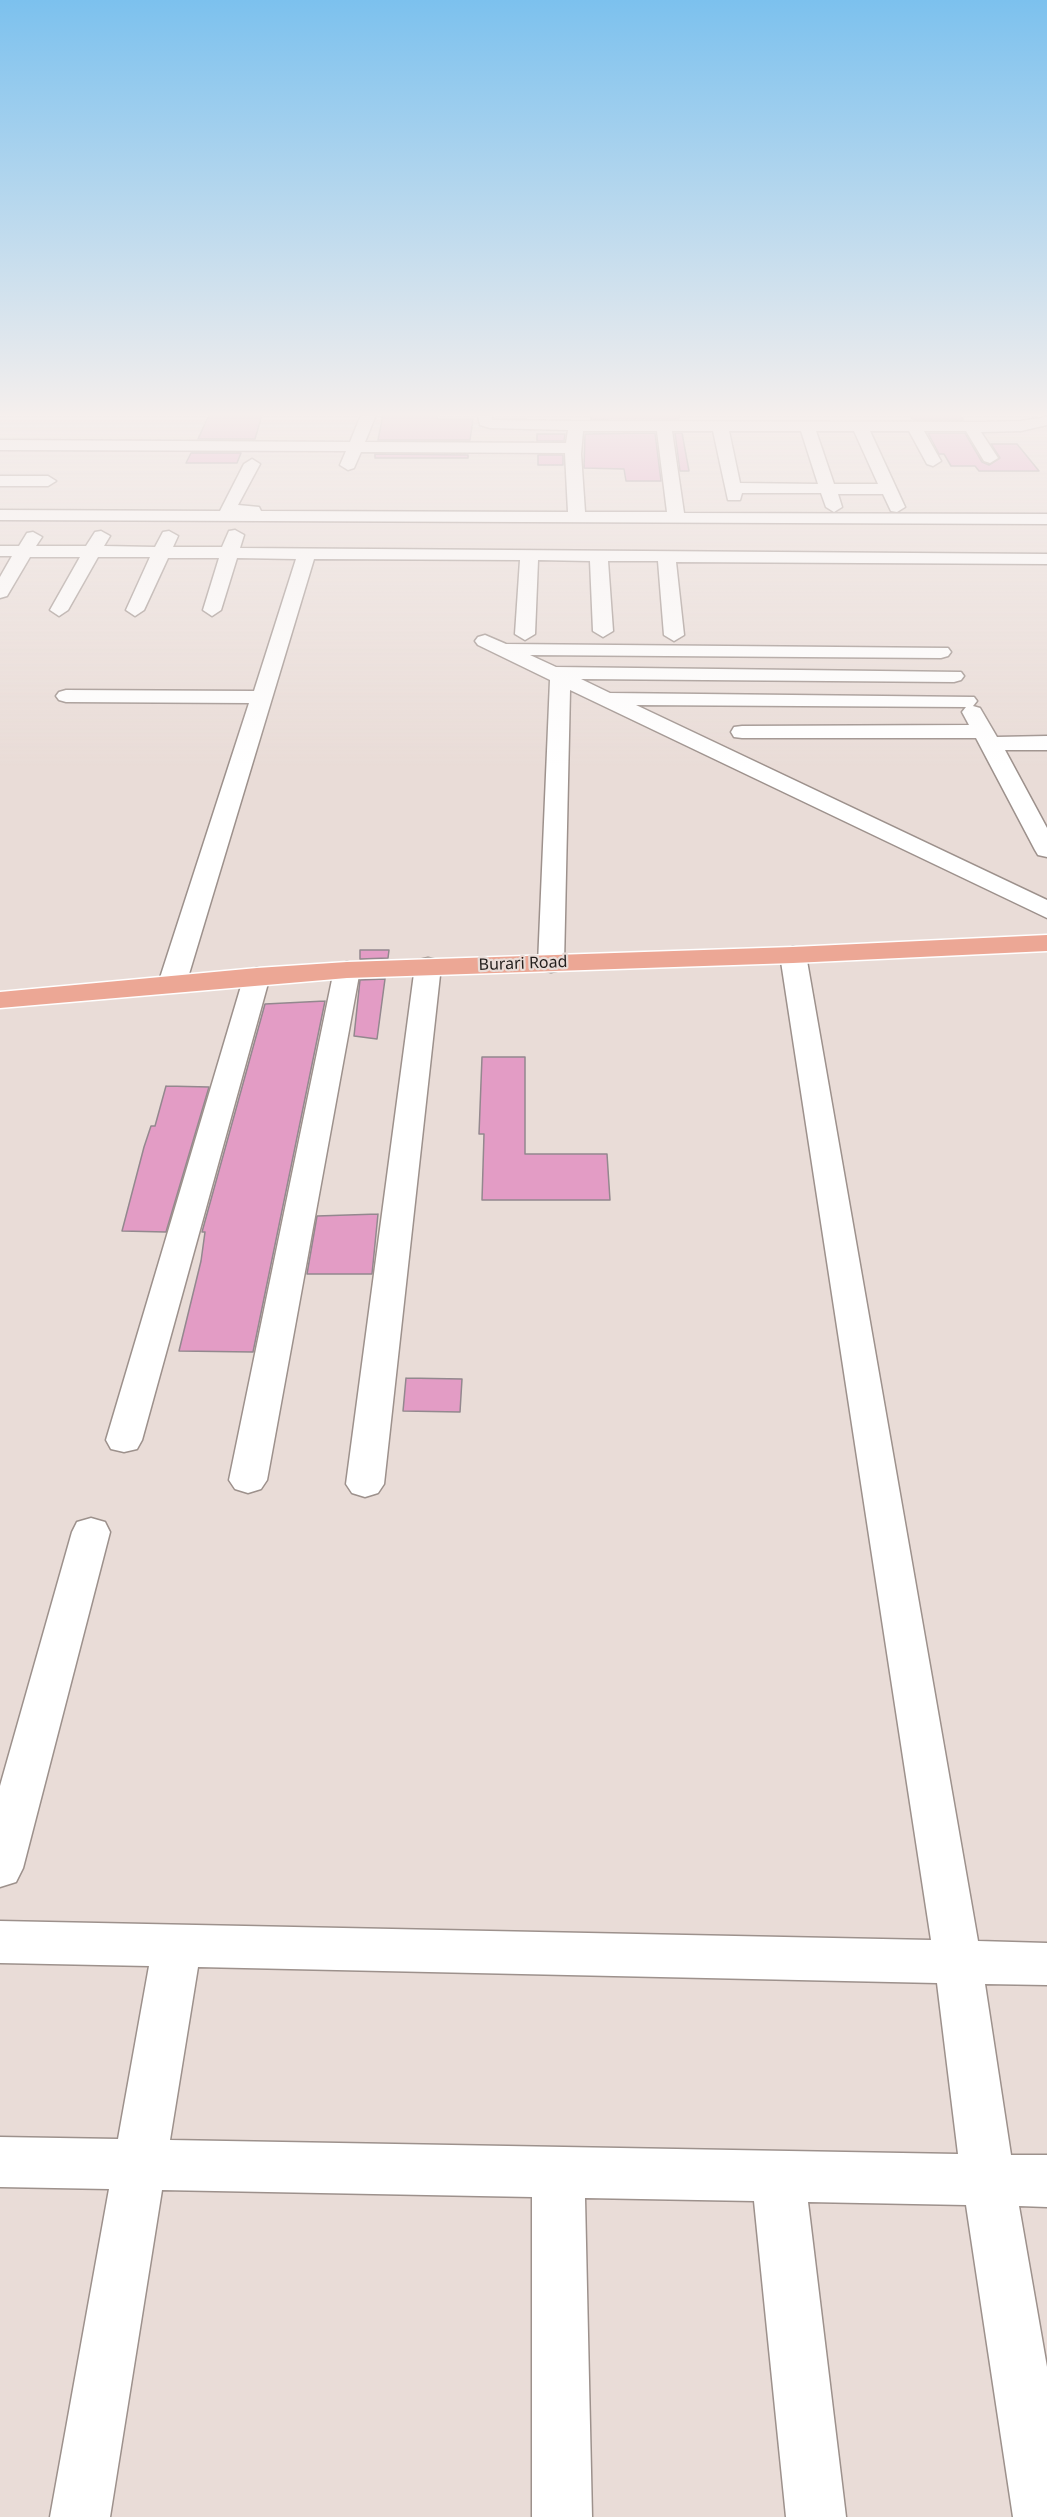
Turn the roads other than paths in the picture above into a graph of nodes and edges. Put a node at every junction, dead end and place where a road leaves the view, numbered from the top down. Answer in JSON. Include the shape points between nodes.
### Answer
{"nodes":[{"id":1,"x":37,"y":532,"type":"edge"},
{"id":2,"x":103,"y":532,"type":"edge"},
{"id":3,"x":171,"y":532,"type":"edge"},
{"id":4,"x":236,"y":532,"type":"edge"},
{"id":5,"x":366,"y":532,"type":"edge"},
{"id":6,"x":434,"y":532,"type":"edge"},
{"id":7,"x":500,"y":532,"type":"edge"},
{"id":8,"x":571,"y":532,"type":"edge"},
{"id":9,"x":637,"y":532,"type":"edge"},
{"id":10,"x":763,"y":532,"type":"edge"},
{"id":11,"x":900,"y":532,"type":"edge"},
{"id":12,"x":965,"y":532,"type":"edge"},
{"id":13,"x":1022,"y":532,"type":"edge"},
{"id":14,"x":0,"y":551,"type":"edge"},
{"id":15,"x":24,"y":552,"type":"junction"},
{"id":16,"x":92,"y":552,"type":"junction"},
{"id":17,"x":162,"y":552,"type":"junction"},
{"id":18,"x":228,"y":553,"type":"junction"},
{"id":19,"x":307,"y":554,"type":"junction"},
{"id":20,"x":360,"y":554,"type":"junction"},
{"id":21,"x":430,"y":554,"type":"junction"},
{"id":22,"x":497,"y":555,"type":"junction"},
{"id":23,"x":529,"y":555,"type":"junction"},
{"id":24,"x":569,"y":555,"type":"junction"},
{"id":25,"x":598,"y":555,"type":"junction"},
{"id":26,"x":638,"y":556,"type":"junction"},
{"id":27,"x":666,"y":556,"type":"junction"},
{"id":28,"x":769,"y":557,"type":"junction"},
{"id":29,"x":906,"y":558,"type":"junction"},
{"id":30,"x":976,"y":558,"type":"junction"},
{"id":31,"x":1041,"y":559,"type":"edge"},
{"id":32,"x":0,"y":592,"type":"edge"},
{"id":33,"x":59,"y":610,"type":"dead end"},
{"id":34,"x":135,"y":610,"type":"dead end"},
{"id":35,"x":212,"y":610,"type":"dead end"},
{"id":36,"x":603,"y":631,"type":"dead end"},
{"id":37,"x":525,"y":634,"type":"dead end"},
{"id":38,"x":674,"y":635,"type":"dead end"},
{"id":39,"x":554,"y":676,"type":"junction"},
{"id":40,"x":954,"y":676,"type":"junction"},
{"id":41,"x":66,"y":696,"type":"dead end"},
{"id":42,"x":262,"y":697,"type":"junction"},
{"id":43,"x":604,"y":699,"type":"junction"},
{"id":44,"x":967,"y":701,"type":"junction"},
{"id":45,"x":742,"y":732,"type":"dead end"},
{"id":46,"x":987,"y":737,"type":"junction"},
{"id":47,"x":1047,"y":743,"type":"edge"},
{"id":48,"x":1047,"y":850,"type":"edge"},
{"id":49,"x":1047,"y":910,"type":"edge"},
{"id":50,"x":1047,"y":943,"type":"edge"},
{"id":51,"x":793,"y":955,"type":"junction"},
{"id":52,"x":551,"y":964,"type":"junction"},
{"id":53,"x":428,"y":966,"type":"junction"},
{"id":54,"x":347,"y":970,"type":"junction"},
{"id":55,"x":256,"y":976,"type":"junction"},
{"id":56,"x":172,"y":984,"type":"junction"},
{"id":57,"x":0,"y":1000,"type":"edge"},
{"id":58,"x":124,"y":1440,"type":"dead end"},
{"id":59,"x":248,"y":1480,"type":"dead end"},
{"id":60,"x":365,"y":1484,"type":"dead end"},
{"id":61,"x":91,"y":1532,"type":"dead end"},
{"id":62,"x":0,"y":1868,"type":"edge"},
{"id":63,"x":0,"y":1942,"type":"edge"},
{"id":64,"x":177,"y":1946,"type":"junction"},
{"id":65,"x":958,"y":1962,"type":"junction"},
{"id":66,"x":1047,"y":1964,"type":"edge"},
{"id":67,"x":0,"y":2162,"type":"edge"},
{"id":68,"x":140,"y":2164,"type":"junction"},
{"id":69,"x":558,"y":2172,"type":"junction"},
{"id":70,"x":778,"y":2176,"type":"junction"},
{"id":71,"x":988,"y":2180,"type":"junction"},
{"id":72,"x":1047,"y":2181,"type":"edge"},
{"id":73,"x":80,"y":2517,"type":"edge"},
{"id":74,"x":562,"y":2517,"type":"edge"},
{"id":75,"x":816,"y":2517,"type":"edge"},
{"id":76,"x":1043,"y":2517,"type":"edge"}],
"edges":[{"from":1,"to":15,"type":"street"},
{"from":2,"to":16,"type":"street"},
{"from":3,"to":17,"type":"street"},
{"from":4,"to":18,"type":"street"},
{"from":5,"to":20,"type":"street"},
{"from":6,"to":21,"type":"street"},
{"from":7,"to":22,"type":"street"},
{"from":8,"to":24,"type":"street"},
{"from":9,"to":26,"type":"street"},
{"from":10,"to":28,"type":"street"},
{"from":11,"to":29,"type":"street"},
{"from":12,"to":30,"type":"street"},
{"from":13,"to":31,"type":"street"},
{"from":14,"to":15,"type":"street"},
{"from":15,"to":16,"type":"street"},
{"from":15,"to":32,"type":"street"},
{"from":16,"to":17,"type":"street"},
{"from":16,"to":33,"type":"street"},
{"from":17,"to":18,"type":"street"},
{"from":17,"to":34,"type":"street"},
{"from":18,"to":19,"type":"street"},
{"from":18,"to":35,"type":"street"},
{"from":19,"to":20,"type":"street"},
{"from":19,"to":42,"type":"street"},
{"from":20,"to":21,"type":"street"},
{"from":21,"to":22,"type":"street"},
{"from":22,"to":23,"type":"street"},
{"from":23,"to":24,"type":"street"},
{"from":23,"to":37,"type":"street"},
{"from":24,"to":25,"type":"street"},
{"from":25,"to":26,"type":"street"},
{"from":25,"to":36,"type":"street"},
{"from":26,"to":27,"type":"street"},
{"from":27,"to":28,"type":"street"},
{"from":27,"to":38,"type":"street"},
{"from":28,"to":29,"type":"street"},
{"from":29,"to":30,"type":"street"},
{"from":30,"to":31,"type":"street"},
{"from":39,"to":40,"type":"street"},
{"from":39,"to":40,"type":"street","via":[[492,645],[939,647]]},
{"from":39,"to":43,"type":"street"},
{"from":39,"to":52,"type":"street"},
{"from":40,"to":44,"type":"street"},
{"from":41,"to":42,"type":"street"},
{"from":42,"to":56,"type":"street"},
{"from":43,"to":44,"type":"street"},
{"from":43,"to":49,"type":"street"},
{"from":44,"to":46,"type":"street"},
{"from":45,"to":46,"type":"street"},
{"from":46,"to":47,"type":"street"},
{"from":46,"to":48,"type":"street"},
{"from":50,"to":51,"type":"main road","name":"Burari Road"},
{"from":51,"to":52,"type":"main road","name":"Burari Road"},
{"from":51,"to":65,"type":"street"},
{"from":52,"to":53,"type":"main road","name":"Burari Road"},
{"from":53,"to":54,"type":"main road","name":"Burari Road"},
{"from":53,"to":60,"type":"street"},
{"from":54,"to":55,"type":"main road","name":"Burari Road"},
{"from":54,"to":59,"type":"street"},
{"from":55,"to":56,"type":"main road","name":"Burari Road"},
{"from":55,"to":58,"type":"street"},
{"from":56,"to":57,"type":"main road","name":"Burari Road"},
{"from":61,"to":62,"type":"street"},
{"from":63,"to":64,"type":"street"},
{"from":64,"to":65,"type":"street"},
{"from":64,"to":68,"type":"street"},
{"from":65,"to":66,"type":"street"},
{"from":65,"to":71,"type":"street"},
{"from":67,"to":68,"type":"street"},
{"from":68,"to":69,"type":"street"},
{"from":68,"to":73,"type":"street"},
{"from":69,"to":70,"type":"street"},
{"from":69,"to":74,"type":"street"},
{"from":70,"to":71,"type":"street"},
{"from":70,"to":75,"type":"street"},
{"from":71,"to":72,"type":"street"},
{"from":71,"to":76,"type":"street"}]}
